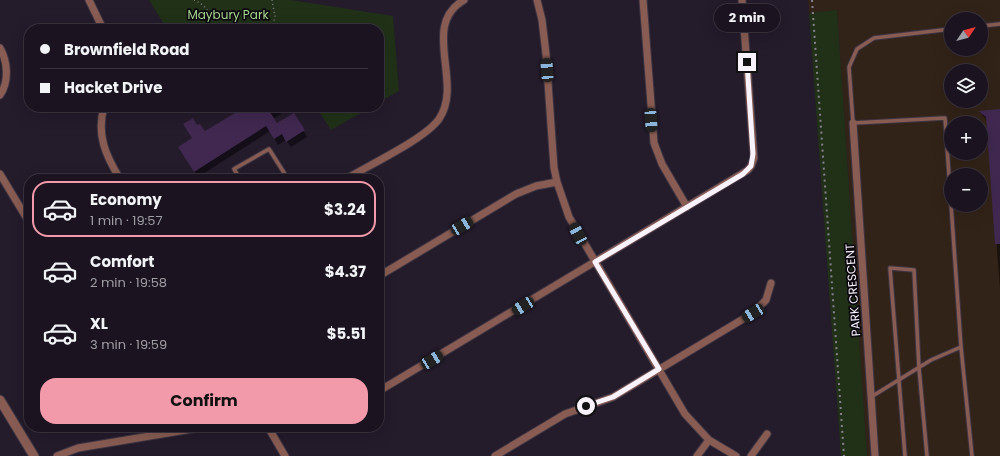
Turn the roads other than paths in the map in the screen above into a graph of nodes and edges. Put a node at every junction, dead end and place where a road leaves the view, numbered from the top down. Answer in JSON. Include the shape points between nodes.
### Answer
{"nodes":[{"id":1,"x":89,"y":0,"type":"edge"},
{"id":2,"x":464,"y":0,"type":"edge"},
{"id":3,"x":537,"y":0,"type":"edge"},
{"id":4,"x":643,"y":0,"type":"edge"},
{"id":5,"x":742,"y":0,"type":"edge"},
{"id":6,"x":101,"y":24,"type":"edge"},
{"id":7,"x":1000,"y":24,"type":"edge"},
{"id":8,"x":988,"y":25,"type":"edge"},
{"id":9,"x":944,"y":30,"type":"edge"},
{"id":10,"x":0,"y":48,"type":"edge"},
{"id":11,"x":0,"y":95,"type":"edge"},
{"id":12,"x":103,"y":112,"type":"edge"},
{"id":13,"x":853,"y":123,"type":"junction"},
{"id":14,"x":0,"y":174,"type":"edge"},
{"id":15,"x":117,"y":174,"type":"edge"},
{"id":16,"x":237,"y":174,"type":"edge"},
{"id":17,"x":285,"y":174,"type":"edge"},
{"id":18,"x":355,"y":174,"type":"edge"},
{"id":19,"x":556,"y":182,"type":"junction"},
{"id":20,"x":687,"y":208,"type":"junction"},
{"id":21,"x":24,"y":214,"type":"edge"},
{"id":22,"x":595,"y":262,"type":"junction"},
{"id":23,"x":384,"y":273,"type":"edge"},
{"id":24,"x":771,"y":283,"type":"dead end"},
{"id":25,"x":961,"y":347,"type":"junction"},
{"id":26,"x":919,"y":368,"type":"junction"},
{"id":27,"x":659,"y":369,"type":"junction"},
{"id":28,"x":900,"y":380,"type":"junction"},
{"id":29,"x":384,"y":388,"type":"edge"},
{"id":30,"x":871,"y":397,"type":"junction"},
{"id":31,"x":0,"y":400,"type":"edge"},
{"id":32,"x":154,"y":432,"type":"edge"},
{"id":33,"x":174,"y":432,"type":"edge"},
{"id":34,"x":271,"y":432,"type":"edge"},
{"id":35,"x":767,"y":434,"type":"dead end"},
{"id":36,"x":156,"y":435,"type":"junction"},
{"id":37,"x":709,"y":440,"type":"junction"},
{"id":38,"x":34,"y":456,"type":"edge"},
{"id":39,"x":57,"y":456,"type":"edge"},
{"id":40,"x":285,"y":456,"type":"edge"},
{"id":41,"x":495,"y":456,"type":"edge"},
{"id":42,"x":697,"y":456,"type":"edge"},
{"id":43,"x":736,"y":456,"type":"edge"},
{"id":44,"x":751,"y":456,"type":"edge"},
{"id":45,"x":875,"y":456,"type":"edge"},
{"id":46,"x":905,"y":456,"type":"edge"},
{"id":47,"x":926,"y":456,"type":"edge"},
{"id":48,"x":972,"y":456,"type":"edge"}],
"edges":[{"from":1,"to":6,"type":"street"},
{"from":2,"to":18,"type":"street","via":[[453,7],[445,20],[443,36],[447,94],[438,120],[424,134]]},
{"from":3,"to":19,"type":"street","via":[[544,40]]},
{"from":4,"to":20,"type":"street","via":[[654,143],[662,164]]},
{"from":5,"to":20,"type":"street","via":[[753,154],[751,166],[743,174]]},
{"from":7,"to":8,"type":"lane"},
{"from":9,"to":13,"type":"lane","via":[[874,38],[857,49],[849,67]]},
{"from":10,"to":11,"type":"street","via":[[6,71]]},
{"from":12,"to":15,"type":"street","via":[[100,127],[102,142]]},
{"from":13,"to":25,"type":"lane","via":[[945,118]]},
{"from":13,"to":30,"type":"street","name":"PARK CRESCENT"},
{"from":14,"to":21,"type":"street"},
{"from":16,"to":17,"type":"lane","via":[[234,169],[269,149]]},
{"from":19,"to":22,"type":"street","via":[[569,217]]},
{"from":19,"to":23,"type":"street","via":[[516,194]]},
{"from":20,"to":22,"type":"street"},
{"from":22,"to":27,"type":"street"},
{"from":22,"to":29,"type":"street"},
{"from":24,"to":27,"type":"street","via":[[766,300],[757,309]]},
{"from":25,"to":26,"type":"lane"},
{"from":25,"to":48,"type":"lane"},
{"from":26,"to":28,"type":"lane"},
{"from":26,"to":28,"type":"lane","via":[[914,270],[890,268]]},
{"from":26,"to":47,"type":"lane"},
{"from":27,"to":37,"type":"street","via":[[686,414]]},
{"from":27,"to":41,"type":"street","via":[[613,397],[565,414]]},
{"from":28,"to":30,"type":"lane"},
{"from":28,"to":46,"type":"lane"},
{"from":30,"to":45,"type":"street","name":"PARK CRESCENT"},
{"from":31,"to":38,"type":"street"},
{"from":32,"to":36,"type":"street"},
{"from":33,"to":36,"type":"street"},
{"from":34,"to":40,"type":"street"},
{"from":35,"to":44,"type":"street"},
{"from":36,"to":39,"type":"street","via":[[78,448]]},
{"from":37,"to":42,"type":"street"},
{"from":37,"to":43,"type":"street"}]}
